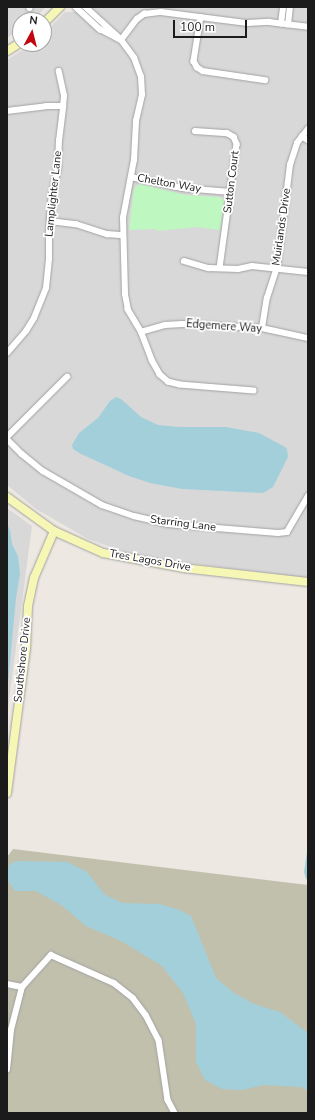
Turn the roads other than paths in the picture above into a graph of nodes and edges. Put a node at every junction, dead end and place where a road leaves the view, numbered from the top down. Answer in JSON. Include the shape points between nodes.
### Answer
{"nodes":[{"id":1,"x":60,"y":7,"type":"edge"},
{"id":2,"x":76,"y":7,"type":"edge"},
{"id":3,"x":85,"y":7,"type":"edge"},
{"id":4,"x":283,"y":7,"type":"edge"},
{"id":5,"x":290,"y":7,"type":"edge"},
{"id":6,"x":52,"y":15,"type":"edge"},
{"id":7,"x":201,"y":17,"type":"junction"},
{"id":8,"x":100,"y":21,"type":"junction"},
{"id":9,"x":281,"y":24,"type":"junction"},
{"id":10,"x":288,"y":25,"type":"junction"},
{"id":11,"x":96,"y":26,"type":"junction"},
{"id":12,"x":308,"y":27,"type":"edge"},
{"id":13,"x":121,"y":40,"type":"junction"},
{"id":14,"x":59,"y":72,"type":"dead end"},
{"id":15,"x":265,"y":80,"type":"dead end"},
{"id":16,"x":63,"y":106,"type":"junction"},
{"id":17,"x":7,"y":111,"type":"edge"},
{"id":18,"x":308,"y":129,"type":"edge"},
{"id":19,"x":195,"y":131,"type":"dead end"},
{"id":20,"x":302,"y":136,"type":"junction"},
{"id":21,"x":308,"y":140,"type":"edge"},
{"id":22,"x":131,"y":177,"type":"junction"},
{"id":23,"x":231,"y":192,"type":"junction"},
{"id":24,"x":50,"y":221,"type":"junction"},
{"id":25,"x":123,"y":235,"type":"junction"},
{"id":26,"x":184,"y":261,"type":"dead end"},
{"id":27,"x":220,"y":268,"type":"junction"},
{"id":28,"x":277,"y":268,"type":"junction"},
{"id":29,"x":308,"y":272,"type":"edge"},
{"id":30,"x":262,"y":328,"type":"junction"},
{"id":31,"x":141,"y":332,"type":"junction"},
{"id":32,"x":308,"y":338,"type":"edge"},
{"id":33,"x":7,"y":353,"type":"edge"},
{"id":34,"x":67,"y":377,"type":"dead end"},
{"id":35,"x":254,"y":391,"type":"dead end"},
{"id":36,"x":7,"y":438,"type":"edge"},
{"id":37,"x":308,"y":496,"type":"edge"},
{"id":38,"x":7,"y":497,"type":"edge"},
{"id":39,"x":54,"y":530,"type":"junction"},
{"id":40,"x":308,"y":582,"type":"edge"},
{"id":41,"x":7,"y":793,"type":"edge"},
{"id":42,"x":7,"y":984,"type":"edge"},
{"id":43,"x":22,"y":987,"type":"junction"},
{"id":44,"x":7,"y":1070,"type":"edge"},
{"id":45,"x":175,"y":1113,"type":"edge"}],
"edges":[{"from":1,"to":6,"type":"street"},
{"from":2,"to":11,"type":"street"},
{"from":3,"to":8,"type":"street"},
{"from":4,"to":9,"type":"street"},
{"from":5,"to":10,"type":"street"},
{"from":7,"to":9,"type":"street"},
{"from":7,"to":13,"type":"street","via":[[161,12],[144,14]]},
{"from":7,"to":15,"type":"street","via":[[194,61],[197,67],[203,71]]},
{"from":8,"to":11,"type":"street"},
{"from":8,"to":13,"type":"street"},
{"from":9,"to":10,"type":"street"},
{"from":10,"to":12,"type":"street"},
{"from":11,"to":13,"type":"street"},
{"from":13,"to":22,"type":"street","via":[[134,58],[141,76],[142,89]]},
{"from":14,"to":16,"type":"street","name":"Lamplighter Lane","via":[[64,96]]},
{"from":16,"to":17,"type":"street"},
{"from":16,"to":24,"type":"street","name":"Lamplighter Lane"},
{"from":18,"to":20,"type":"street","name":"Muirlands Drive"},
{"from":19,"to":23,"type":"street","name":"Sutton Court","via":[[227,133],[234,137],[237,144]]},
{"from":20,"to":21,"type":"street"},
{"from":20,"to":28,"type":"street","name":"Muirlands Drive","via":[[290,165]]},
{"from":22,"to":23,"type":"street","name":"Chelton Way","via":[[182,188]]},
{"from":22,"to":25,"type":"street","via":[[123,218]]},
{"from":23,"to":27,"type":"street","name":"Sutton Court"},
{"from":24,"to":25,"type":"street","via":[[76,224],[107,234]]},
{"from":24,"to":33,"type":"street","name":"Lamplighter Lane","via":[[49,272],[41,303],[26,331]]},
{"from":25,"to":31,"type":"street","via":[[125,294],[128,310]]},
{"from":26,"to":27,"type":"street","via":[[209,268]]},
{"from":27,"to":28,"type":"street"},
{"from":28,"to":29,"type":"street"},
{"from":28,"to":30,"type":"street","name":"Muirlands Drive","via":[[267,298]]},
{"from":30,"to":31,"type":"street","name":"Edgemere Way","via":[[182,324],[165,325]]},
{"from":30,"to":32,"type":"street","name":"Edgemere Way"},
{"from":31,"to":35,"type":"street","via":[[152,361],[160,375],[168,382]]},
{"from":34,"to":36,"type":"street"},
{"from":36,"to":37,"type":"street","name":"Starring Lane","via":[[30,462],[102,505],[168,524],[287,532]]},
{"from":38,"to":39,"type":"street","name":"Tres Lagos Drive"},
{"from":39,"to":40,"type":"street","name":"Tres Lagos Drive","via":[[103,553],[140,561]]},
{"from":39,"to":41,"type":"street","name":"Southshore Drive","via":[[34,578],[28,606],[26,649]]},
{"from":42,"to":43,"type":"street"},
{"from":43,"to":44,"type":"street","via":[[11,1030]]},
{"from":43,"to":45,"type":"street","via":[[51,955],[114,983],[133,998],[160,1040],[168,1100]]}]}
